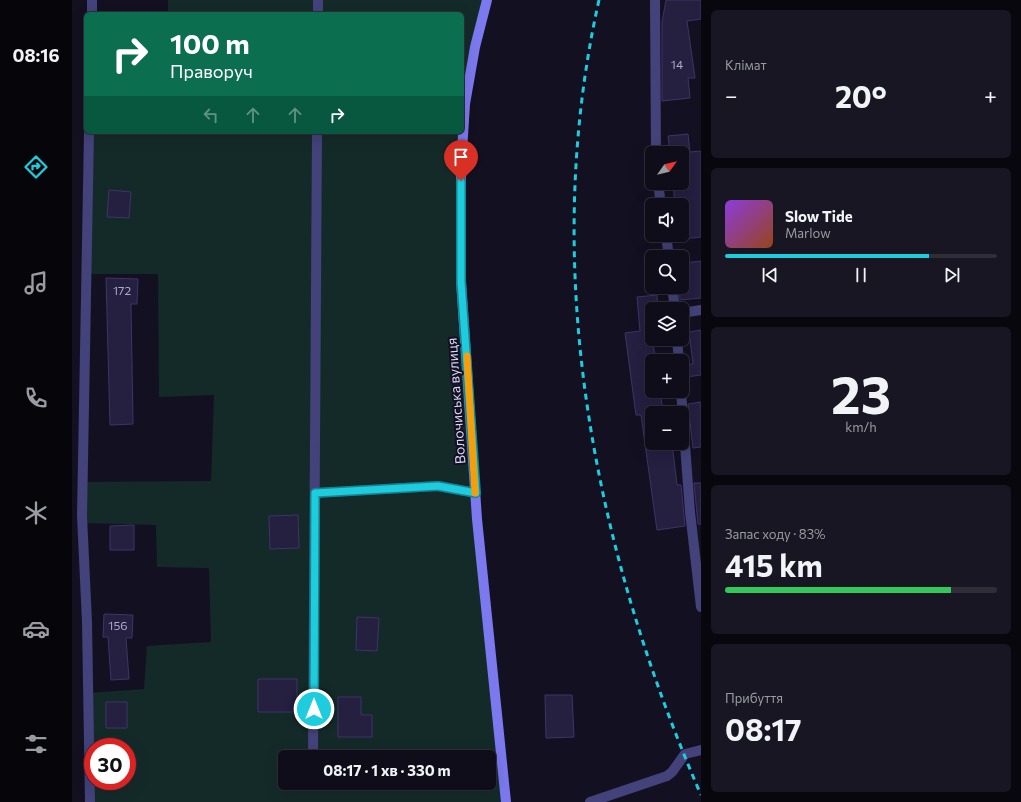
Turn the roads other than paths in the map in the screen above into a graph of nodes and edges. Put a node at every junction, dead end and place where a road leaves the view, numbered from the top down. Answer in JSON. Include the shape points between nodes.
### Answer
{"nodes":[{"id":1,"x":92,"y":0,"type":"edge"},
{"id":2,"x":318,"y":0,"type":"edge"},
{"id":3,"x":487,"y":0,"type":"edge"},
{"id":4,"x":655,"y":0,"type":"edge"},
{"id":5,"x":92,"y":12,"type":"edge"},
{"id":6,"x":318,"y":12,"type":"edge"},
{"id":7,"x":464,"y":120,"type":"edge"},
{"id":8,"x":89,"y":134,"type":"edge"},
{"id":9,"x":317,"y":134,"type":"edge"},
{"id":10,"x":463,"y":134,"type":"edge"},
{"id":11,"x":656,"y":146,"type":"edge"},
{"id":12,"x":701,"y":310,"type":"edge"},
{"id":13,"x":689,"y":311,"type":"edge"},
{"id":14,"x":682,"y":398,"type":"edge"},
{"id":15,"x":315,"y":493,"type":"junction"},
{"id":16,"x":476,"y":493,"type":"junction"},
{"id":17,"x":701,"y":607,"type":"edge"},
{"id":18,"x":313,"y":750,"type":"edge"},
{"id":19,"x":701,"y":750,"type":"edge"},
{"id":20,"x":90,"y":802,"type":"edge"},
{"id":21,"x":506,"y":802,"type":"edge"},
{"id":22,"x":590,"y":802,"type":"edge"}],
"edges":[{"from":1,"to":5,"type":"street"},
{"from":2,"to":6,"type":"street"},
{"from":3,"to":7,"type":"main road","name":"Волочиська вулиця","via":[[475,47]]},
{"from":4,"to":11,"type":"street"},
{"from":8,"to":20,"type":"street","via":[[82,516],[87,622]]},
{"from":9,"to":15,"type":"street"},
{"from":10,"to":16,"type":"main road","name":"Волочиська вулиця","via":[[461,281]]},
{"from":12,"to":13,"type":"street"},
{"from":14,"to":17,"type":"street","via":[[690,512]]},
{"from":15,"to":16,"type":"street","via":[[438,486]]},
{"from":15,"to":18,"type":"street"},
{"from":16,"to":21,"type":"main road","name":"Волочиська вулиця"},
{"from":19,"to":22,"type":"street","via":[[685,754],[667,776]]}]}
